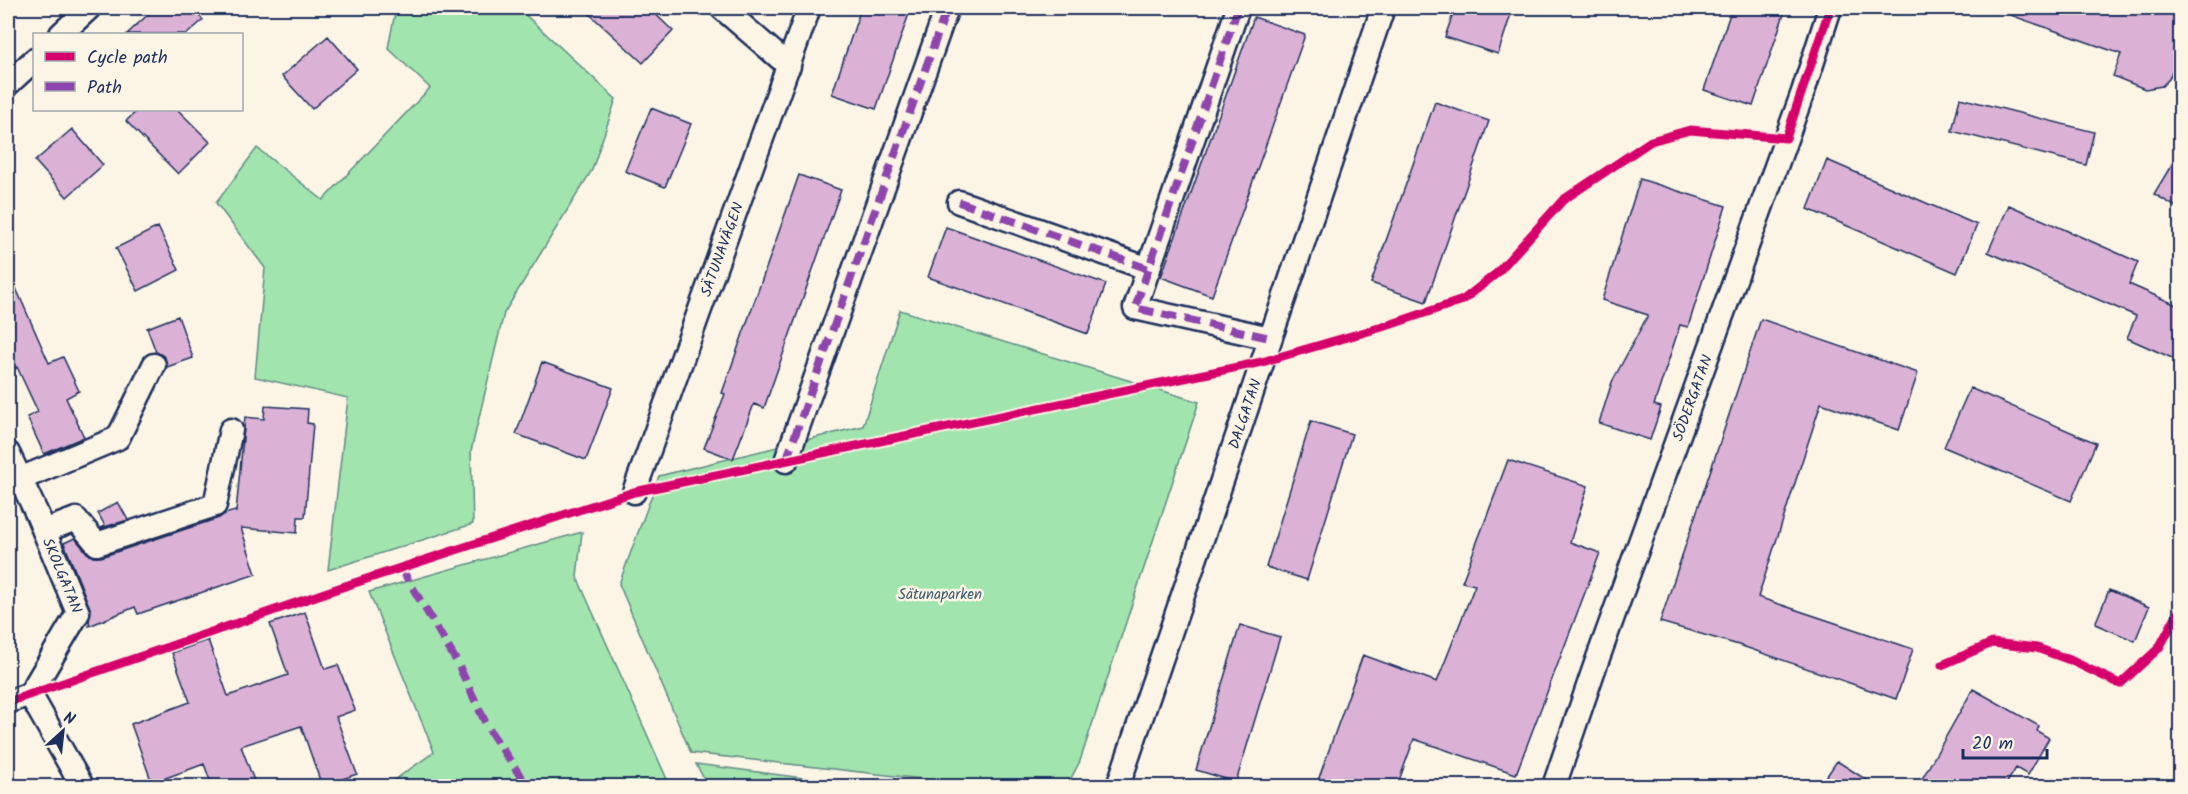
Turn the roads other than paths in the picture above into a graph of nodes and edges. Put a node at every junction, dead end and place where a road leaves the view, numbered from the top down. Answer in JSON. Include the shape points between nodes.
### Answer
{"nodes":[{"id":1,"x":89,"y":8,"type":"edge"},
{"id":2,"x":722,"y":8,"type":"edge"},
{"id":3,"x":809,"y":8,"type":"edge"},
{"id":4,"x":947,"y":8,"type":"edge"},
{"id":5,"x":1238,"y":8,"type":"edge"},
{"id":6,"x":1383,"y":8,"type":"edge"},
{"id":7,"x":1830,"y":8,"type":"edge"},
{"id":8,"x":62,"y":33,"type":"edge"},
{"id":9,"x":33,"y":61,"type":"edge"},
{"id":10,"x":789,"y":66,"type":"junction"},
{"id":11,"x":8,"y":84,"type":"edge"},
{"id":12,"x":959,"y":202,"type":"dead end"},
{"id":13,"x":1149,"y":269,"type":"junction"},
{"id":14,"x":1270,"y":338,"type":"junction"},
{"id":15,"x":154,"y":365,"type":"dead end"},
{"id":16,"x":231,"y":430,"type":"dead end"},
{"id":17,"x":8,"y":453,"type":"edge"},
{"id":18,"x":786,"y":461,"type":"dead end"},
{"id":19,"x":20,"y":479,"type":"junction"},
{"id":20,"x":634,"y":492,"type":"dead end"},
{"id":21,"x":44,"y":531,"type":"junction"},
{"id":22,"x":30,"y":694,"type":"junction"},
{"id":23,"x":8,"y":702,"type":"edge"},
{"id":24,"x":82,"y":786,"type":"edge"},
{"id":25,"x":1118,"y":786,"type":"edge"},
{"id":26,"x":1554,"y":786,"type":"edge"}],
"edges":[{"from":1,"to":8,"type":"street"},
{"from":2,"to":10,"type":"street"},
{"from":3,"to":10,"type":"street","name":"SÄTUNAVÄGEN"},
{"from":4,"to":18,"type":"street"},
{"from":5,"to":13,"type":"street"},
{"from":6,"to":14,"type":"street","name":"DALGATAN"},
{"from":7,"to":26,"type":"street","name":"SÖDERGATAN"},
{"from":9,"to":11,"type":"street"},
{"from":10,"to":20,"type":"street","name":"SÄTUNAVÄGEN"},
{"from":12,"to":13,"type":"street"},
{"from":13,"to":14,"type":"street","via":[[1135,308]]},
{"from":14,"to":25,"type":"street","name":"DALGATAN"},
{"from":15,"to":19,"type":"street","via":[[118,438]]},
{"from":16,"to":21,"type":"street","via":[[215,505],[97,544],[76,519]]},
{"from":17,"to":19,"type":"street","name":"SKOLGATAN"},
{"from":19,"to":21,"type":"street","name":"SKOLGATAN"},
{"from":21,"to":22,"type":"street","name":"SKOLGATAN","via":[[78,613]]},
{"from":22,"to":23,"type":"street"},
{"from":22,"to":24,"type":"street"}]}
